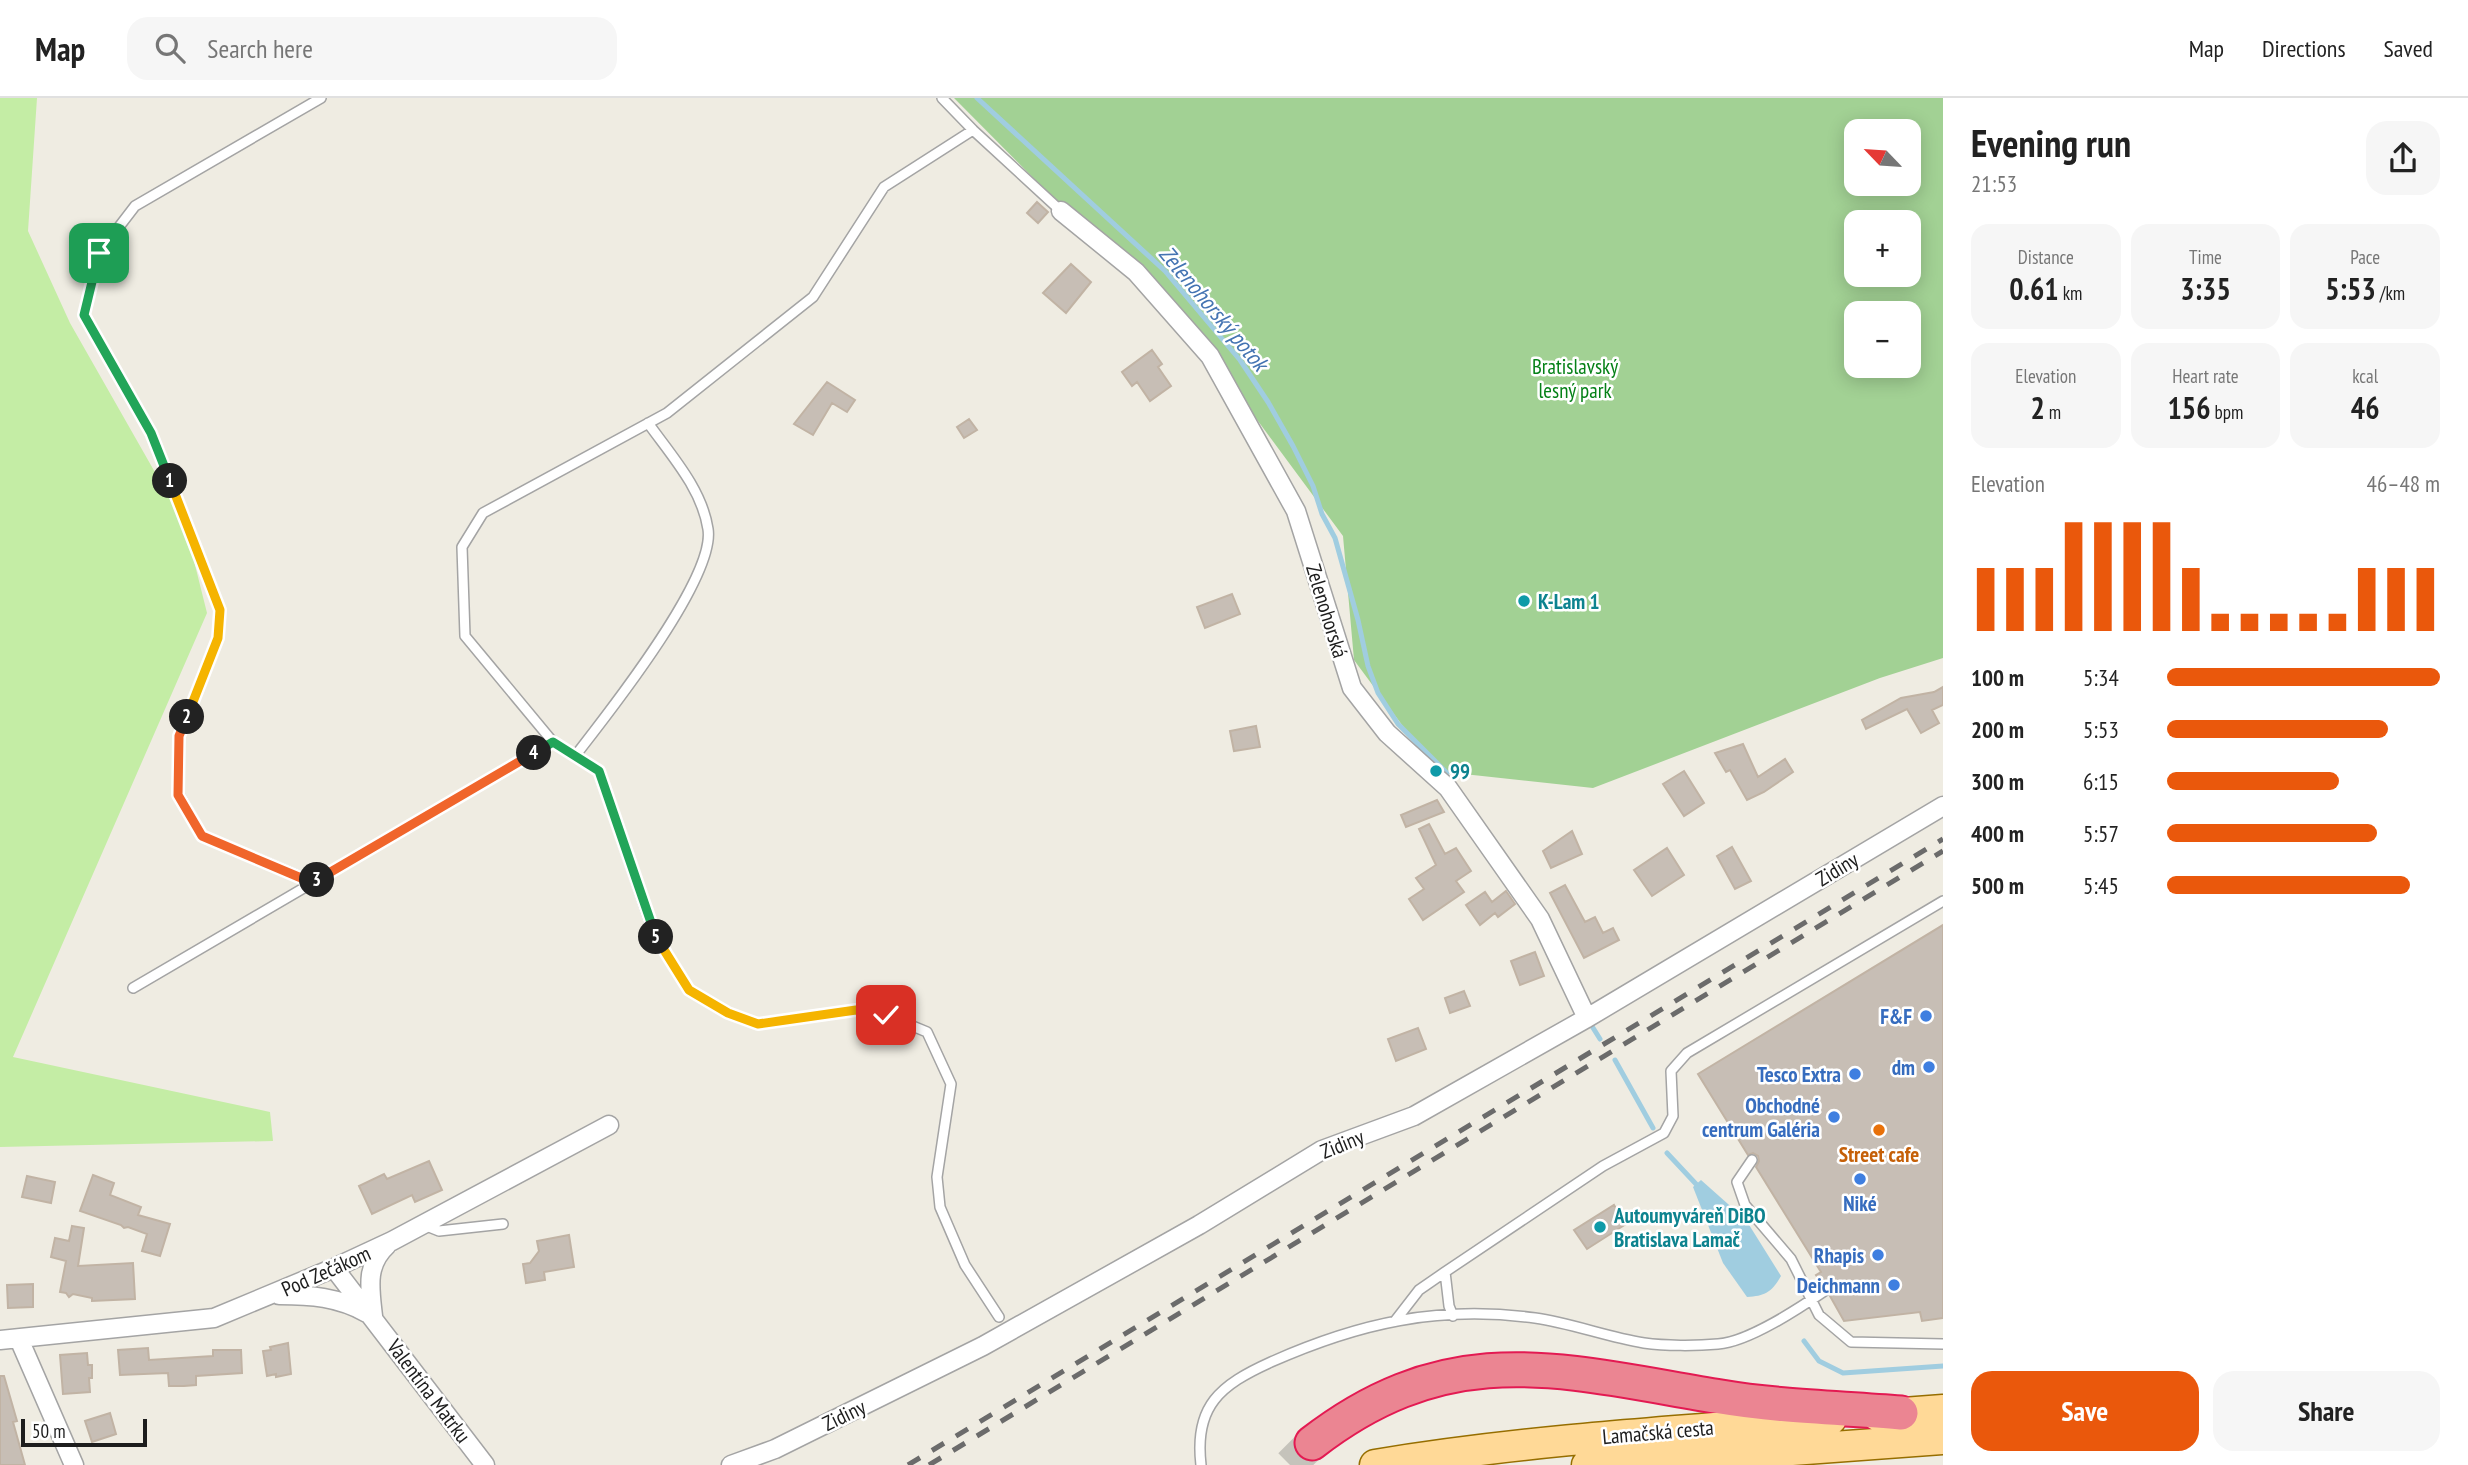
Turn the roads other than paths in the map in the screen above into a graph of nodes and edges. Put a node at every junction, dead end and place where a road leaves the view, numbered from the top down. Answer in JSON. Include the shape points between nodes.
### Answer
{"nodes":[{"id":1,"x":321,"y":98,"type":"edge"},
{"id":2,"x":942,"y":98,"type":"edge"},
{"id":3,"x":973,"y":130,"type":"junction"},
{"id":4,"x":1061,"y":211,"type":"joint"},
{"id":5,"x":648,"y":423,"type":"junction"},
{"id":6,"x":553,"y":742,"type":"junction"},
{"id":7,"x":575,"y":756,"type":"junction"},
{"id":8,"x":1943,"y":806,"type":"edge"},
{"id":9,"x":313,"y":883,"type":"junction"},
{"id":10,"x":1943,"y":901,"type":"edge"},
{"id":11,"x":133,"y":988,"type":"dead end"},
{"id":12,"x":1587,"y":1018,"type":"junction"},
{"id":13,"x":608,"y":1125,"type":"dead end"},
{"id":14,"x":1752,"y":1160,"type":"dead end"},
{"id":15,"x":503,"y":1224,"type":"dead end"},
{"id":16,"x":424,"y":1225,"type":"junction"},
{"id":17,"x":392,"y":1241,"type":"junction"},
{"id":18,"x":334,"y":1268,"type":"junction"},
{"id":19,"x":1445,"y":1272,"type":"junction"},
{"id":20,"x":1826,"y":1290,"type":"dead end"},
{"id":21,"x":272,"y":1295,"type":"junction"},
{"id":22,"x":1811,"y":1300,"type":"junction"},
{"id":23,"x":1453,"y":1315,"type":"junction"},
{"id":24,"x":373,"y":1316,"type":"junction"},
{"id":25,"x":999,"y":1318,"type":"dead end"},
{"id":26,"x":1395,"y":1321,"type":"junction"},
{"id":27,"x":19,"y":1339,"type":"junction"},
{"id":28,"x":0,"y":1340,"type":"edge"},
{"id":29,"x":1943,"y":1344,"type":"edge"},
{"id":30,"x":1943,"y":1410,"type":"edge"},
{"id":31,"x":1901,"y":1413,"type":"junction"},
{"id":32,"x":1943,"y":1439,"type":"edge"},
{"id":33,"x":1312,"y":1443,"type":"tunnel mouth"},
{"id":34,"x":74,"y":1465,"type":"edge"},
{"id":35,"x":485,"y":1465,"type":"edge"},
{"id":36,"x":731,"y":1465,"type":"edge"},
{"id":37,"x":1201,"y":1465,"type":"edge"},
{"id":38,"x":1375,"y":1465,"type":"edge"},
{"id":39,"x":1587,"y":1465,"type":"edge"}],
"edges":[{"from":1,"to":9,"type":"lane","via":[[135,206],[99,253],[84,315],[151,433],[220,610],[218,638],[179,736],[178,795],[202,836]]},
{"from":2,"to":3,"type":"lane"},
{"from":3,"to":4,"type":"lane"},
{"from":3,"to":5,"type":"lane","via":[[884,187],[813,297],[667,413]]},
{"from":4,"to":12,"type":"street","name":"Zelenohorská","via":[[1136,272],[1210,356],[1296,511],[1352,688],[1387,733],[1448,788],[1539,919]]},
{"from":5,"to":6,"type":"lane","via":[[483,513],[462,547],[465,636]]},
{"from":5,"to":7,"type":"lane","via":[[695,489],[709,531],[700,573],[629,686]]},
{"from":6,"to":7,"type":"lane"},
{"from":6,"to":9,"type":"lane"},
{"from":7,"to":25,"type":"lane","via":[[599,771],[653,931],[689,990],[758,1024],[856,1010],[886,1015],[927,1032],[951,1084],[937,1177],[940,1207],[965,1265]]},
{"from":8,"to":12,"type":"street","name":"Zidiny"},
{"from":9,"to":11,"type":"lane"},
{"from":10,"to":19,"type":"lane","via":[[1687,1053],[1671,1071],[1673,1116],[1664,1133],[1603,1166]]},
{"from":12,"to":36,"type":"street","name":"Zidiny","via":[[1414,1116],[1322,1150],[984,1346],[775,1449]]},
{"from":13,"to":16,"type":"street","name":"Pod Zečákom"},
{"from":14,"to":22,"type":"lane","via":[[1737,1182],[1745,1205],[1791,1259]]},
{"from":15,"to":16,"type":"lane","via":[[439,1231]]},
{"from":16,"to":17,"type":"street","name":"Pod Zečákom"},
{"from":17,"to":18,"type":"street","name":"Pod Zečákom"},
{"from":17,"to":24,"type":"street","via":[[370,1271]]},
{"from":18,"to":21,"type":"street","name":"Pod Zečákom"},
{"from":18,"to":24,"type":"street","name":"Valentína Matrku"},
{"from":19,"to":23,"type":"lane"},
{"from":19,"to":26,"type":"lane","via":[[1419,1290]]},
{"from":20,"to":22,"type":"lane"},
{"from":21,"to":24,"type":"street","name":"Valentína Matrku","via":[[340,1300]]},
{"from":21,"to":27,"type":"street","name":"Pod Zečákom","via":[[214,1318]]},
{"from":22,"to":23,"type":"lane","via":[[1767,1327],[1721,1344],[1646,1343],[1537,1319]]},
{"from":22,"to":29,"type":"lane","via":[[1819,1315],[1851,1342]]},
{"from":23,"to":26,"type":"lane"},
{"from":24,"to":35,"type":"street","name":"Valentína Matrku"},
{"from":26,"to":37,"type":"lane","via":[[1313,1344],[1224,1389],[1210,1404],[1200,1426]]},
{"from":27,"to":28,"type":"street","name":"Pod Zečákom"},
{"from":27,"to":34,"type":"street"},
{"from":30,"to":31,"type":"main road","name":"Lamačská cesta"},
{"from":31,"to":33,"type":"highway","via":[[1724,1398],[1612,1378],[1505,1369],[1450,1375],[1395,1393],[1347,1417]]},
{"from":31,"to":38,"type":"main road","name":"Lamačská cesta","via":[[1531,1443]]},
{"from":32,"to":39,"type":"main road","name":"Lamačská cesta"}]}
